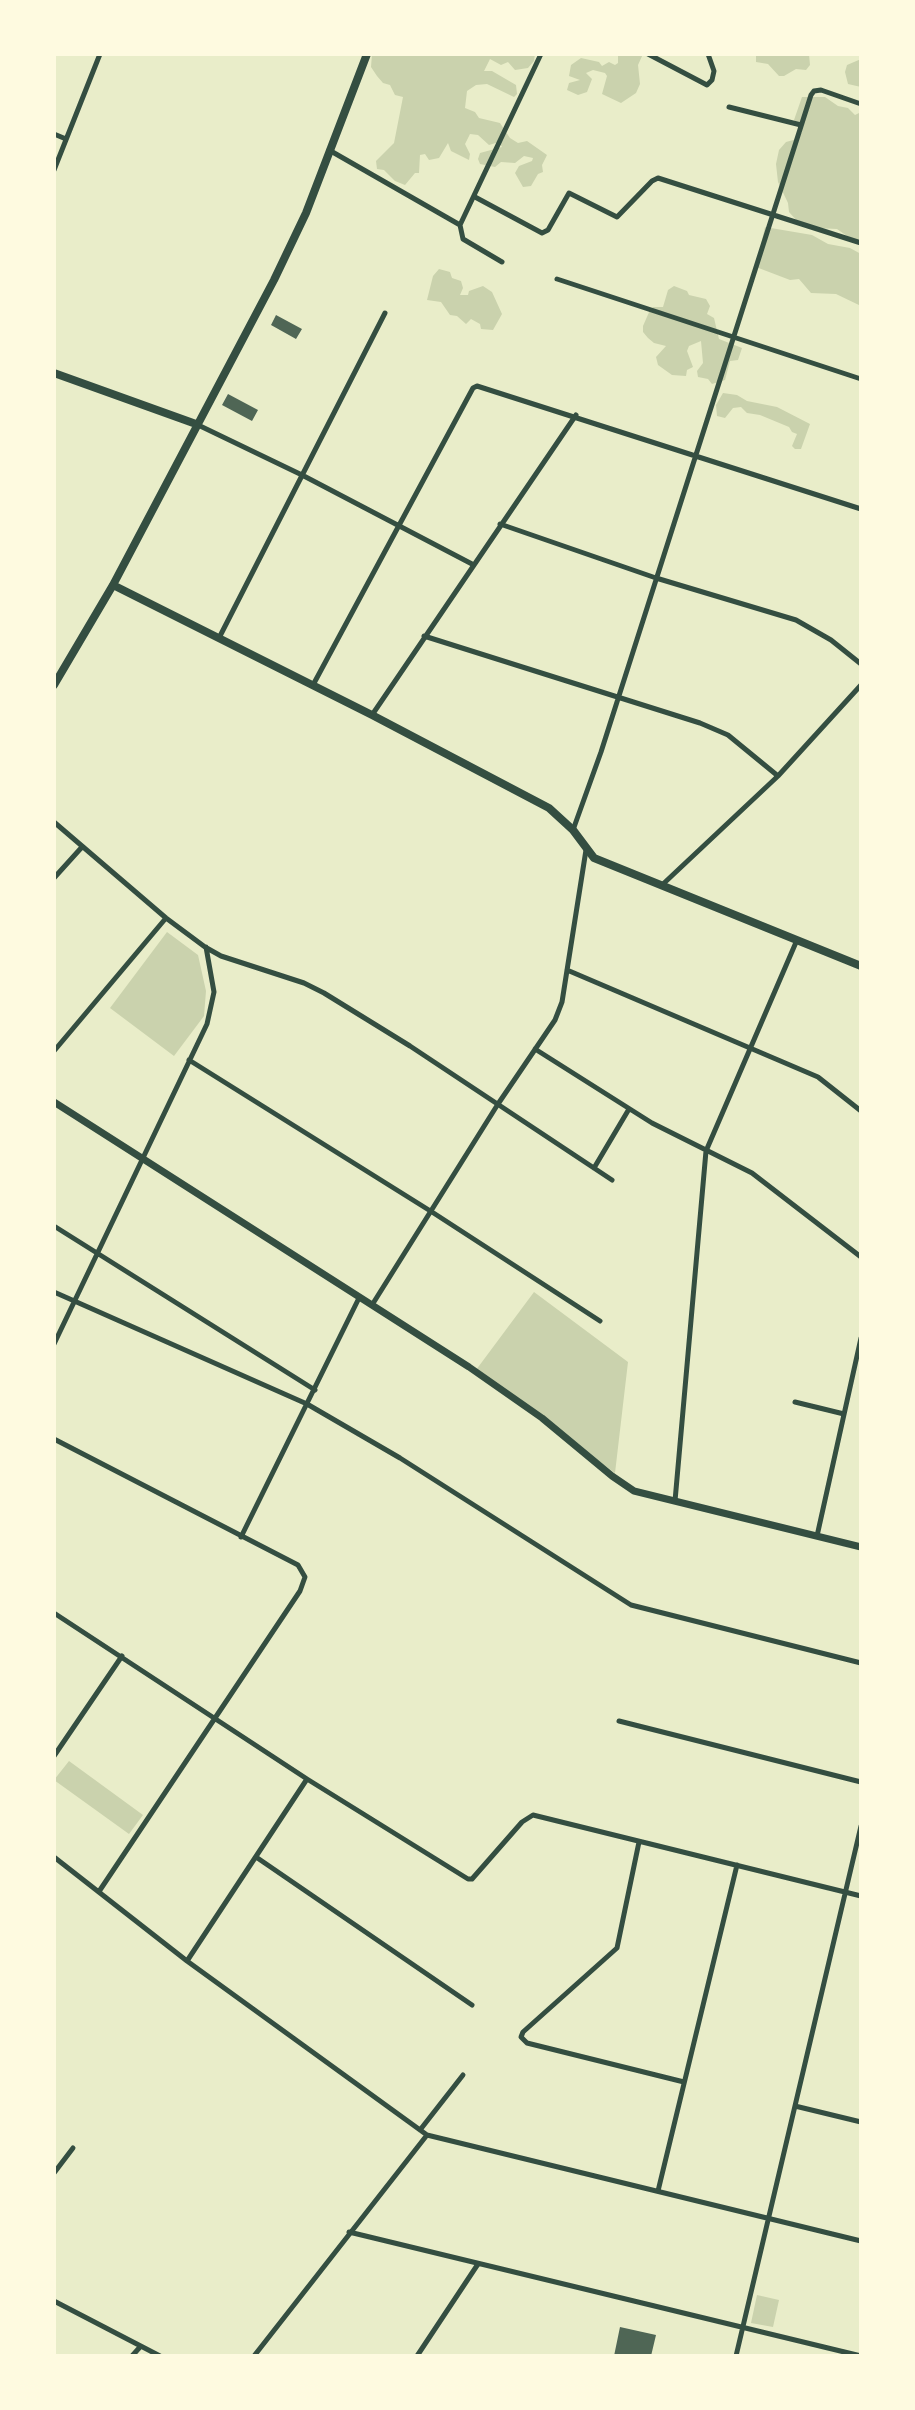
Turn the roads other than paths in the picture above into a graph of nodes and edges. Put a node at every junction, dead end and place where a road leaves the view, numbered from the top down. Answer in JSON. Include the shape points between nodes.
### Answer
{"nodes":[{"id":1,"x":100,"y":54,"type":"edge"},
{"id":2,"x":367,"y":54,"type":"edge"},
{"id":3,"x":541,"y":54,"type":"edge"},
{"id":4,"x":648,"y":54,"type":"edge"},
{"id":5,"x":708,"y":54,"type":"edge"},
{"id":6,"x":861,"y":104,"type":"edge"},
{"id":7,"x":729,"y":107,"type":"dead end"},
{"id":8,"x":801,"y":125,"type":"junction"},
{"id":9,"x":54,"y":134,"type":"edge"},
{"id":10,"x":66,"y":139,"type":"junction"},
{"id":11,"x":329,"y":150,"type":"junction"},
{"id":12,"x":54,"y":170,"type":"edge"},
{"id":13,"x":475,"y":197,"type":"junction"},
{"id":14,"x":773,"y":214,"type":"junction"},
{"id":15,"x":460,"y":225,"type":"junction"},
{"id":16,"x":861,"y":243,"type":"edge"},
{"id":17,"x":502,"y":262,"type":"dead end"},
{"id":18,"x":557,"y":279,"type":"dead end"},
{"id":19,"x":385,"y":313,"type":"dead end"},
{"id":20,"x":733,"y":338,"type":"junction"},
{"id":21,"x":54,"y":373,"type":"edge"},
{"id":22,"x":861,"y":379,"type":"edge"},
{"id":23,"x":576,"y":416,"type":"junction"},
{"id":24,"x":195,"y":424,"type":"junction"},
{"id":25,"x":694,"y":456,"type":"junction"},
{"id":26,"x":302,"y":475,"type":"junction"},
{"id":27,"x":861,"y":509,"type":"edge"},
{"id":28,"x":500,"y":524,"type":"junction"},
{"id":29,"x":398,"y":526,"type":"junction"},
{"id":30,"x":472,"y":564,"type":"junction"},
{"id":31,"x":656,"y":578,"type":"junction"},
{"id":32,"x":112,"y":585,"type":"junction"},
{"id":33,"x":424,"y":636,"type":"junction"},
{"id":34,"x":219,"y":638,"type":"junction"},
{"id":35,"x":861,"y":664,"type":"edge"},
{"id":36,"x":313,"y":685,"type":"junction"},
{"id":37,"x":861,"y":685,"type":"edge"},
{"id":38,"x":54,"y":686,"type":"edge"},
{"id":39,"x":619,"y":696,"type":"junction"},
{"id":40,"x":372,"y":715,"type":"junction"},
{"id":41,"x":778,"y":776,"type":"junction"},
{"id":42,"x":54,"y":822,"type":"edge"},
{"id":43,"x":573,"y":830,"type":"junction"},
{"id":44,"x":82,"y":847,"type":"junction"},
{"id":45,"x":586,"y":850,"type":"junction"},
{"id":46,"x":54,"y":878,"type":"edge"},
{"id":47,"x":662,"y":885,"type":"junction"},
{"id":48,"x":166,"y":918,"type":"junction"},
{"id":49,"x":797,"y":940,"type":"junction"},
{"id":50,"x":206,"y":947,"type":"junction"},
{"id":51,"x":861,"y":966,"type":"edge"},
{"id":52,"x":567,"y":970,"type":"junction"},
{"id":53,"x":535,"y":1049,"type":"junction"},
{"id":54,"x":752,"y":1050,"type":"junction"},
{"id":55,"x":54,"y":1051,"type":"edge"},
{"id":56,"x":189,"y":1060,"type":"junction"},
{"id":57,"x":54,"y":1102,"type":"edge"},
{"id":58,"x":498,"y":1104,"type":"junction"},
{"id":59,"x":629,"y":1109,"type":"junction"},
{"id":60,"x":861,"y":1111,"type":"edge"},
{"id":61,"x":706,"y":1151,"type":"junction"},
{"id":62,"x":141,"y":1158,"type":"junction"},
{"id":63,"x":594,"y":1168,"type":"junction"},
{"id":64,"x":612,"y":1180,"type":"dead end"},
{"id":65,"x":432,"y":1212,"type":"junction"},
{"id":66,"x":54,"y":1226,"type":"edge"},
{"id":67,"x":97,"y":1252,"type":"junction"},
{"id":68,"x":861,"y":1257,"type":"edge"},
{"id":69,"x":54,"y":1292,"type":"edge"},
{"id":70,"x":359,"y":1298,"type":"junction"},
{"id":71,"x":75,"y":1303,"type":"junction"},
{"id":72,"x":372,"y":1305,"type":"junction"},
{"id":73,"x":600,"y":1321,"type":"dead end"},
{"id":74,"x":861,"y":1338,"type":"edge"},
{"id":75,"x":54,"y":1344,"type":"edge"},
{"id":76,"x":315,"y":1390,"type":"junction"},
{"id":77,"x":795,"y":1402,"type":"dead end"},
{"id":78,"x":307,"y":1404,"type":"junction"},
{"id":79,"x":844,"y":1414,"type":"junction"},
{"id":80,"x":54,"y":1439,"type":"edge"},
{"id":81,"x":675,"y":1501,"type":"junction"},
{"id":82,"x":817,"y":1536,"type":"junction"},
{"id":83,"x":241,"y":1537,"type":"junction"},
{"id":84,"x":861,"y":1547,"type":"edge"},
{"id":85,"x":54,"y":1613,"type":"edge"},
{"id":86,"x":122,"y":1656,"type":"junction"},
{"id":87,"x":861,"y":1663,"type":"edge"},
{"id":88,"x":213,"y":1718,"type":"junction"},
{"id":89,"x":619,"y":1721,"type":"dead end"},
{"id":90,"x":54,"y":1756,"type":"edge"},
{"id":91,"x":307,"y":1779,"type":"junction"},
{"id":92,"x":861,"y":1782,"type":"edge"},
{"id":93,"x":861,"y":1826,"type":"edge"},
{"id":94,"x":639,"y":1842,"type":"junction"},
{"id":95,"x":54,"y":1857,"type":"edge"},
{"id":96,"x":256,"y":1857,"type":"junction"},
{"id":97,"x":737,"y":1865,"type":"junction"},
{"id":98,"x":100,"y":1890,"type":"junction"},
{"id":99,"x":845,"y":1892,"type":"junction"},
{"id":100,"x":861,"y":1896,"type":"edge"},
{"id":101,"x":187,"y":1961,"type":"junction"},
{"id":102,"x":472,"y":2005,"type":"dead end"},
{"id":103,"x":463,"y":2075,"type":"dead end"},
{"id":104,"x":684,"y":2082,"type":"junction"},
{"id":105,"x":795,"y":2106,"type":"junction"},
{"id":106,"x":861,"y":2122,"type":"edge"},
{"id":107,"x":420,"y":2130,"type":"junction"},
{"id":108,"x":427,"y":2135,"type":"junction"},
{"id":109,"x":73,"y":2148,"type":"dead end"},
{"id":110,"x":54,"y":2173,"type":"edge"},
{"id":111,"x":658,"y":2191,"type":"junction"},
{"id":112,"x":768,"y":2218,"type":"junction"},
{"id":113,"x":349,"y":2232,"type":"junction"},
{"id":114,"x":861,"y":2241,"type":"edge"},
{"id":115,"x":478,"y":2264,"type":"junction"},
{"id":116,"x":54,"y":2301,"type":"edge"},
{"id":117,"x":742,"y":2329,"type":"junction"},
{"id":118,"x":140,"y":2347,"type":"junction"},
{"id":119,"x":132,"y":2356,"type":"edge"},
{"id":120,"x":160,"y":2356,"type":"edge"},
{"id":121,"x":254,"y":2356,"type":"edge"},
{"id":122,"x":417,"y":2356,"type":"edge"},
{"id":123,"x":736,"y":2356,"type":"edge"},
{"id":124,"x":861,"y":2356,"type":"edge"}],
"edges":[{"from":1,"to":10,"type":"street"},
{"from":2,"to":11,"type":"main road"},
{"from":3,"to":13,"type":"street"},
{"from":4,"to":5,"type":"street","via":[[707,85],[714,71]]},
{"from":6,"to":8,"type":"street","via":[[814,91]]},
{"from":7,"to":8,"type":"street"},
{"from":8,"to":14,"type":"street"},
{"from":9,"to":10,"type":"street"},
{"from":10,"to":12,"type":"street"},
{"from":11,"to":15,"type":"street"},
{"from":11,"to":24,"type":"main road","via":[[306,213],[274,280]]},
{"from":13,"to":14,"type":"street","via":[[542,233],[548,230],[569,193],[617,217],[658,178]]},
{"from":13,"to":15,"type":"street"},
{"from":14,"to":16,"type":"street"},
{"from":14,"to":20,"type":"street"},
{"from":15,"to":17,"type":"street","via":[[464,239]]},
{"from":18,"to":20,"type":"street"},
{"from":19,"to":26,"type":"street"},
{"from":20,"to":22,"type":"street"},
{"from":20,"to":25,"type":"street"},
{"from":21,"to":24,"type":"main road"},
{"from":23,"to":25,"type":"street"},
{"from":23,"to":28,"type":"street"},
{"from":23,"to":29,"type":"street","via":[[481,385],[473,388]]},
{"from":24,"to":26,"type":"street"},
{"from":24,"to":32,"type":"main road"},
{"from":25,"to":27,"type":"street"},
{"from":25,"to":31,"type":"street"},
{"from":26,"to":29,"type":"street"},
{"from":26,"to":34,"type":"street"},
{"from":28,"to":30,"type":"street"},
{"from":28,"to":31,"type":"street"},
{"from":29,"to":30,"type":"street"},
{"from":29,"to":36,"type":"street"},
{"from":30,"to":33,"type":"street"},
{"from":31,"to":35,"type":"street","via":[[796,620],[831,640]]},
{"from":31,"to":39,"type":"street"},
{"from":32,"to":34,"type":"main road"},
{"from":32,"to":38,"type":"main road"},
{"from":33,"to":39,"type":"street"},
{"from":33,"to":40,"type":"street"},
{"from":34,"to":36,"type":"main road"},
{"from":36,"to":40,"type":"main road"},
{"from":37,"to":41,"type":"street"},
{"from":39,"to":41,"type":"street","via":[[728,735]]},
{"from":39,"to":43,"type":"street"},
{"from":40,"to":43,"type":"main road","via":[[549,808]]},
{"from":41,"to":47,"type":"street"},
{"from":42,"to":44,"type":"street"},
{"from":43,"to":45,"type":"main road"},
{"from":44,"to":46,"type":"street"},
{"from":44,"to":48,"type":"street"},
{"from":45,"to":47,"type":"main road","via":[[594,858]]},
{"from":45,"to":52,"type":"street"},
{"from":47,"to":49,"type":"main road"},
{"from":48,"to":50,"type":"street"},
{"from":48,"to":55,"type":"street"},
{"from":49,"to":51,"type":"main road"},
{"from":49,"to":54,"type":"street"},
{"from":50,"to":56,"type":"street","via":[[212,1007]]},
{"from":50,"to":58,"type":"street","via":[[324,993]]},
{"from":52,"to":53,"type":"street","via":[[555,1020]]},
{"from":52,"to":54,"type":"street"},
{"from":53,"to":58,"type":"street"},
{"from":53,"to":59,"type":"street"},
{"from":54,"to":60,"type":"street","via":[[818,1077]]},
{"from":54,"to":61,"type":"street"},
{"from":56,"to":62,"type":"street"},
{"from":56,"to":65,"type":"street"},
{"from":57,"to":62,"type":"street"},
{"from":58,"to":63,"type":"street"},
{"from":58,"to":65,"type":"street"},
{"from":59,"to":61,"type":"street"},
{"from":59,"to":63,"type":"street"},
{"from":61,"to":68,"type":"street","via":[[759,1178]]},
{"from":61,"to":81,"type":"street"},
{"from":62,"to":67,"type":"street"},
{"from":62,"to":70,"type":"street"},
{"from":63,"to":64,"type":"street"},
{"from":65,"to":72,"type":"street"},
{"from":65,"to":73,"type":"street"},
{"from":66,"to":67,"type":"street"},
{"from":67,"to":71,"type":"street"},
{"from":67,"to":76,"type":"street"},
{"from":69,"to":71,"type":"street"},
{"from":70,"to":72,"type":"street"},
{"from":70,"to":76,"type":"street"},
{"from":71,"to":75,"type":"street"},
{"from":71,"to":78,"type":"street"},
{"from":72,"to":81,"type":"street","via":[[515,1399],[634,1491]]},
{"from":74,"to":79,"type":"street"},
{"from":76,"to":78,"type":"street"},
{"from":77,"to":79,"type":"street"},
{"from":78,"to":83,"type":"street"},
{"from":78,"to":87,"type":"street","via":[[630,1605]]},
{"from":79,"to":82,"type":"street"},
{"from":80,"to":83,"type":"street"},
{"from":81,"to":82,"type":"street"},
{"from":82,"to":84,"type":"street"},
{"from":83,"to":88,"type":"street","via":[[298,1565],[303,1570],[304,1584]]},
{"from":85,"to":86,"type":"street"},
{"from":86,"to":88,"type":"street"},
{"from":86,"to":90,"type":"street"},
{"from":88,"to":91,"type":"street"},
{"from":88,"to":98,"type":"street"},
{"from":89,"to":92,"type":"street"},
{"from":91,"to":94,"type":"street","via":[[468,1879],[533,1815]]},
{"from":91,"to":96,"type":"street"},
{"from":93,"to":99,"type":"street"},
{"from":94,"to":97,"type":"street"},
{"from":94,"to":104,"type":"street","via":[[617,1948],[523,2032],[523,2040]]},
{"from":95,"to":98,"type":"street"},
{"from":96,"to":101,"type":"street"},
{"from":96,"to":102,"type":"street"},
{"from":97,"to":99,"type":"street"},
{"from":97,"to":104,"type":"street"},
{"from":98,"to":101,"type":"street"},
{"from":99,"to":100,"type":"street"},
{"from":99,"to":105,"type":"street"},
{"from":101,"to":107,"type":"street"},
{"from":103,"to":107,"type":"street"},
{"from":104,"to":111,"type":"street"},
{"from":105,"to":106,"type":"street"},
{"from":105,"to":112,"type":"street"},
{"from":107,"to":108,"type":"street"},
{"from":108,"to":111,"type":"street"},
{"from":108,"to":113,"type":"street"},
{"from":109,"to":110,"type":"street"},
{"from":111,"to":112,"type":"street"},
{"from":112,"to":114,"type":"street"},
{"from":112,"to":117,"type":"street"},
{"from":113,"to":115,"type":"street"},
{"from":113,"to":121,"type":"street"},
{"from":115,"to":117,"type":"street"},
{"from":115,"to":122,"type":"street"},
{"from":116,"to":118,"type":"street"},
{"from":117,"to":123,"type":"street"},
{"from":117,"to":124,"type":"street"},
{"from":118,"to":119,"type":"street"},
{"from":118,"to":120,"type":"street"}]}
